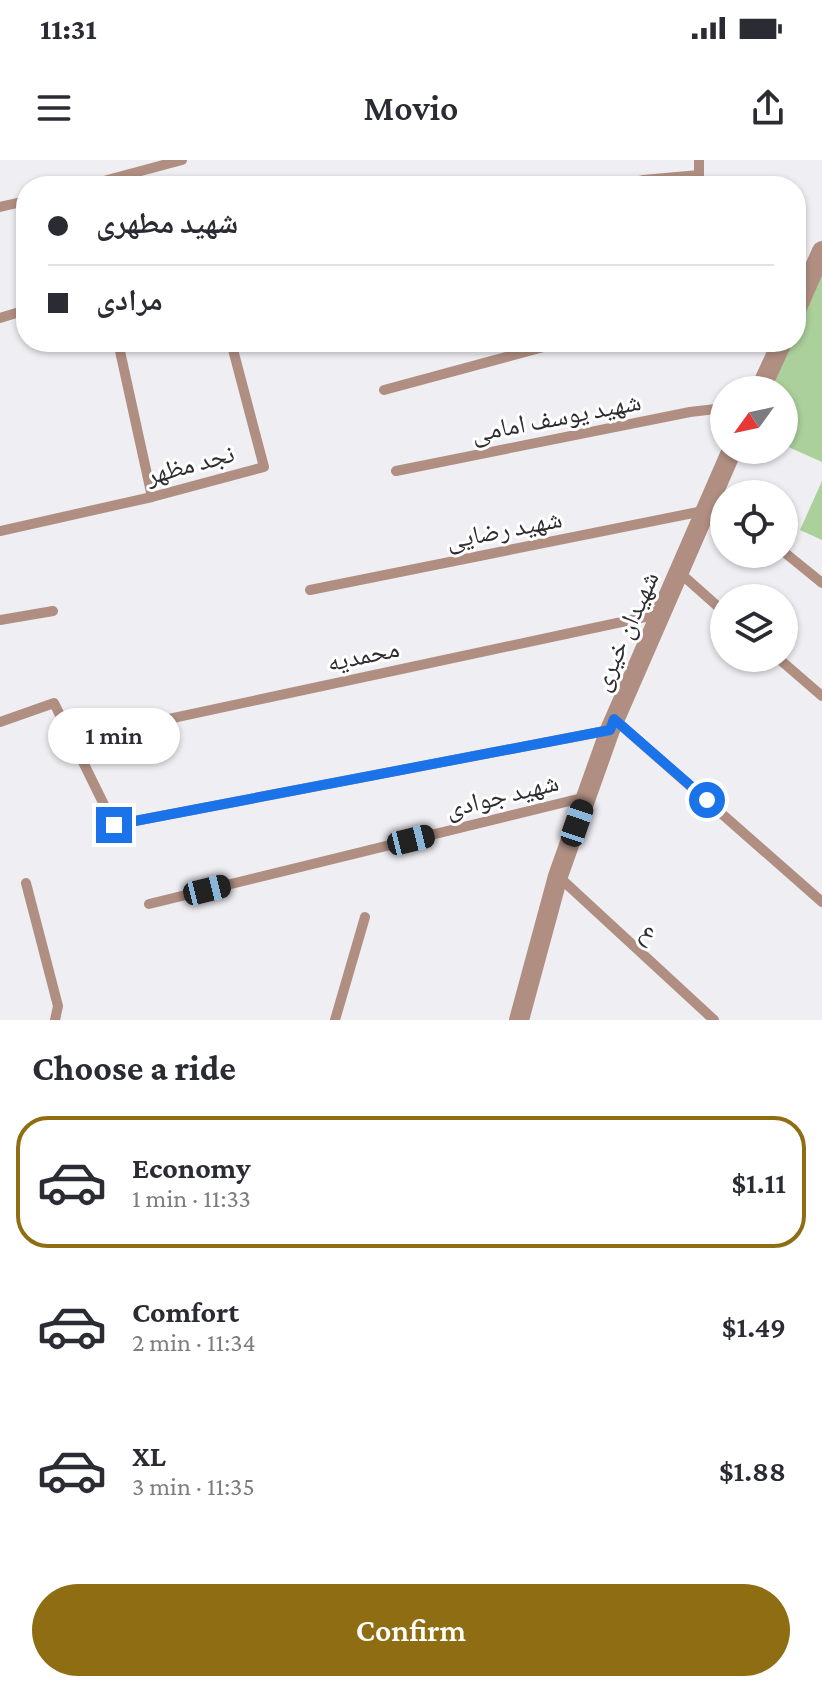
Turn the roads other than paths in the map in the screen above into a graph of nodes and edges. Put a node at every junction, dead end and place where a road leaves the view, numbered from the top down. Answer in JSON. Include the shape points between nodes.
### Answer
{"nodes":[{"id":1,"x":182,"y":160,"type":"edge"},
{"id":2,"x":699,"y":160,"type":"edge"},
{"id":3,"x":122,"y":176,"type":"edge"},
{"id":4,"x":692,"y":176,"type":"edge"},
{"id":5,"x":822,"y":251,"type":"edge"},
{"id":6,"x":806,"y":287,"type":"edge"},
{"id":7,"x":120,"y":352,"type":"edge"},
{"id":8,"x":234,"y":352,"type":"edge"},
{"id":9,"x":525,"y":352,"type":"edge"},
{"id":10,"x":777,"y":352,"type":"edge"},
{"id":11,"x":766,"y":376,"type":"edge"},
{"id":12,"x":384,"y":390,"type":"dead end"},
{"id":13,"x":710,"y":410,"type":"edge"},
{"id":14,"x":396,"y":471,"type":"dead end"},
{"id":15,"x":152,"y":497,"type":"junction"},
{"id":16,"x":710,"y":503,"type":"edge"},
{"id":17,"x":710,"y":510,"type":"edge"},
{"id":18,"x":0,"y":531,"type":"edge"},
{"id":19,"x":798,"y":563,"type":"edge"},
{"id":20,"x":679,"y":572,"type":"junction"},
{"id":21,"x":822,"y":583,"type":"edge"},
{"id":22,"x":310,"y":590,"type":"dead end"},
{"id":23,"x":710,"y":600,"type":"edge"},
{"id":24,"x":53,"y":611,"type":"dead end"},
{"id":25,"x":660,"y":614,"type":"junction"},
{"id":26,"x":0,"y":620,"type":"edge"},
{"id":27,"x":794,"y":672,"type":"edge"},
{"id":28,"x":822,"y":696,"type":"edge"},
{"id":29,"x":0,"y":722,"type":"edge"},
{"id":30,"x":612,"y":724,"type":"junction"},
{"id":31,"x":75,"y":739,"type":"junction"},
{"id":32,"x":586,"y":797,"type":"junction"},
{"id":33,"x":558,"y":876,"type":"junction"},
{"id":34,"x":26,"y":883,"type":"dead end"},
{"id":35,"x":822,"y":902,"type":"edge"},
{"id":36,"x":149,"y":904,"type":"dead end"},
{"id":37,"x":365,"y":917,"type":"dead end"},
{"id":38,"x":55,"y":1020,"type":"edge"},
{"id":39,"x":335,"y":1020,"type":"edge"},
{"id":40,"x":519,"y":1020,"type":"edge"},
{"id":41,"x":714,"y":1020,"type":"edge"}],
"edges":[{"from":1,"to":3,"type":"lane"},
{"from":2,"to":4,"type":"lane","via":[[699,175]]},
{"from":5,"to":6,"type":"street"},
{"from":7,"to":15,"type":"lane"},
{"from":8,"to":15,"type":"lane","name":"نجد مظهر","via":[[264,467]]},
{"from":9,"to":12,"type":"lane"},
{"from":10,"to":11,"type":"street"},
{"from":13,"to":14,"type":"lane","name":"شهید یوسف امامی"},
{"from":15,"to":18,"type":"lane","name":"نجد مظهر"},
{"from":16,"to":22,"type":"lane","name":"شهید رضایی"},
{"from":17,"to":20,"type":"street","name":"شهیدان خیری"},
{"from":19,"to":21,"type":"lane"},
{"from":20,"to":23,"type":"lane"},
{"from":20,"to":25,"type":"street","name":"شهیدان خیری"},
{"from":24,"to":26,"type":"lane"},
{"from":25,"to":30,"type":"street","name":"شهیدان خیری"},
{"from":25,"to":31,"type":"lane","name":"محمدیه"},
{"from":27,"to":28,"type":"lane"},
{"from":29,"to":31,"type":"lane","via":[[54,703]]},
{"from":30,"to":31,"type":"lane","via":[[114,825]]},
{"from":30,"to":32,"type":"street","name":"شهیدان خیری"},
{"from":30,"to":35,"type":"lane"},
{"from":32,"to":33,"type":"street","name":"شهیدان خیری"},
{"from":32,"to":36,"type":"lane","name":"شهید جوادی"},
{"from":33,"to":40,"type":"street","name":"شهیدان خیری"},
{"from":33,"to":41,"type":"lane","name":"ع"},
{"from":34,"to":38,"type":"lane","via":[[58,1006]]},
{"from":37,"to":39,"type":"lane"}]}
